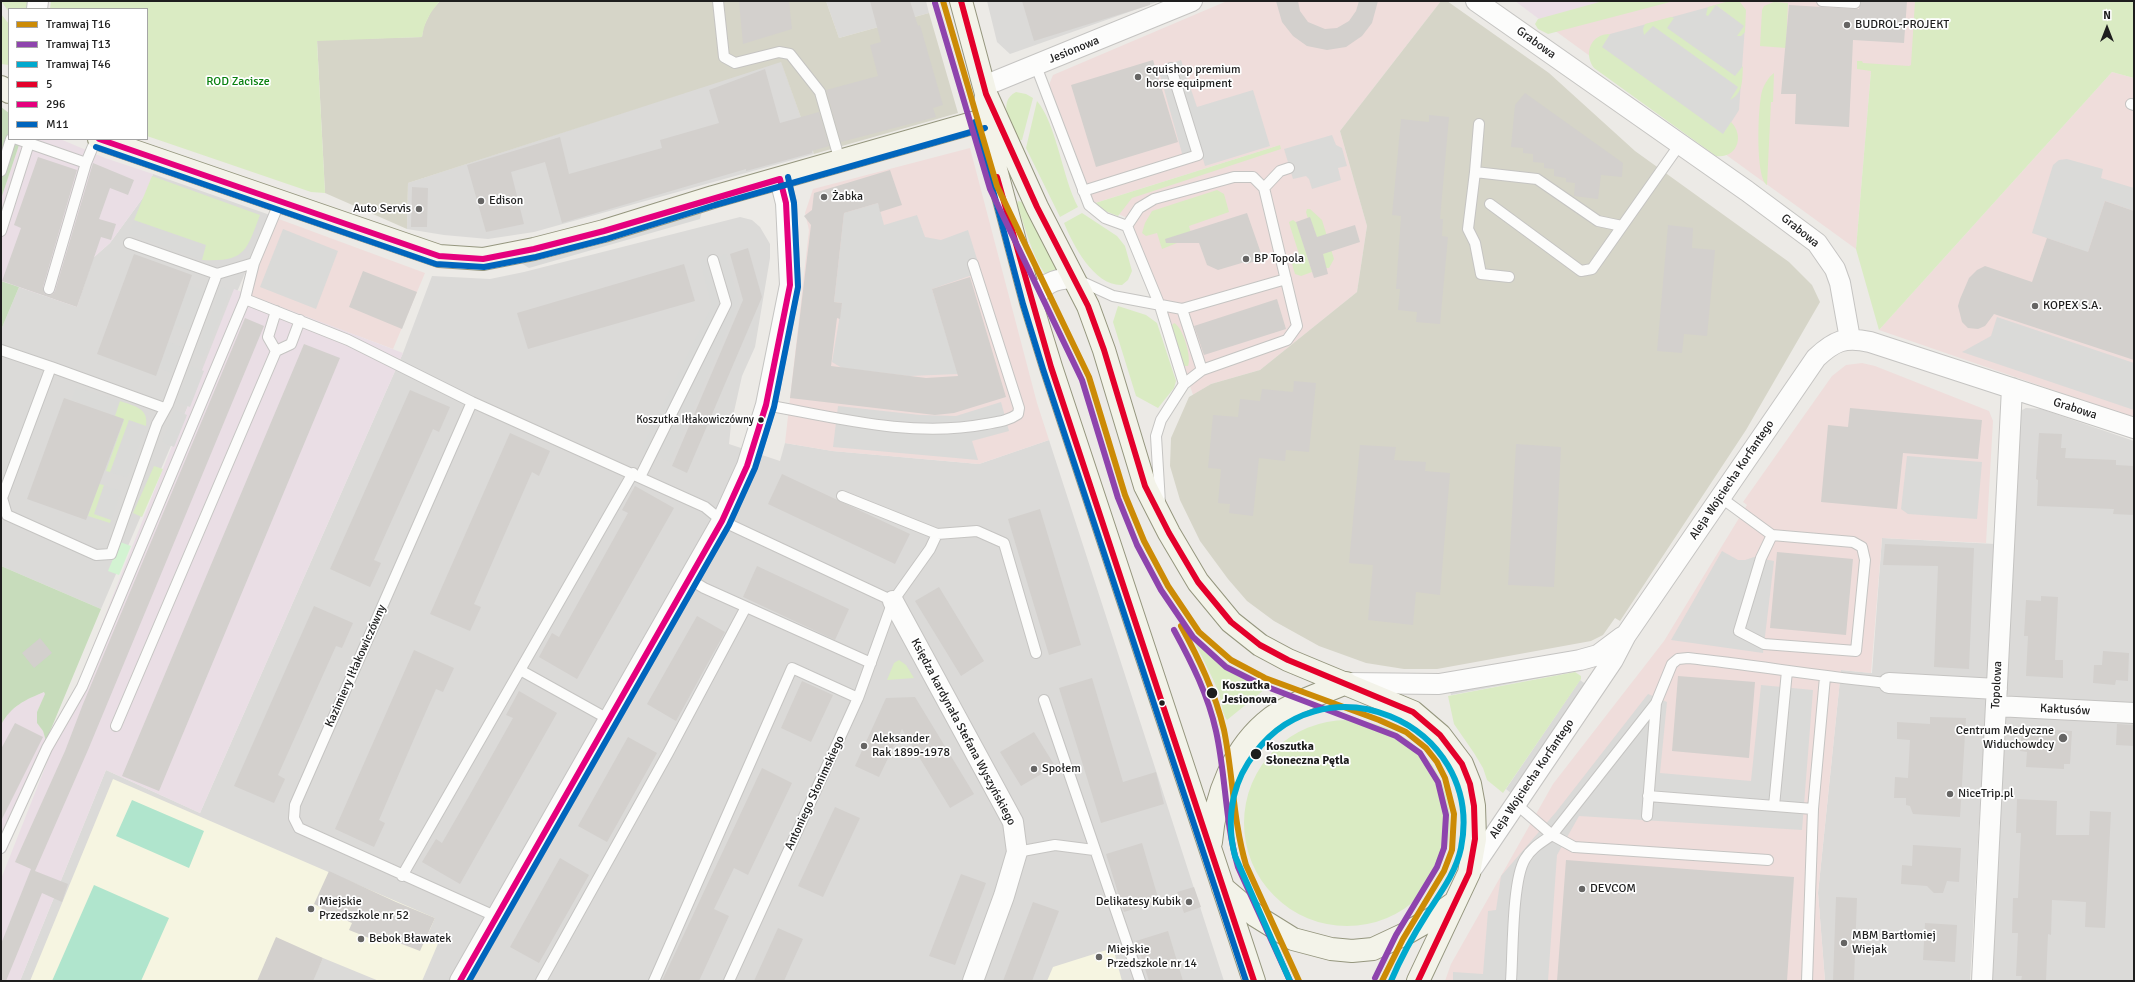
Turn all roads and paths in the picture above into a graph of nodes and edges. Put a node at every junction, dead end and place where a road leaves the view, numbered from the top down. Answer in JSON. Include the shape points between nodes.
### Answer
{"nodes":[{"id":1,"x":718,"y":1,"type":"edge"},
{"id":2,"x":961,"y":1,"type":"edge"},
{"id":3,"x":1192,"y":1,"type":"edge"},
{"id":4,"x":1476,"y":1,"type":"edge"},
{"id":5,"x":1822,"y":1,"type":"edge"},
{"id":6,"x":1855,"y":3,"type":"dead end"},
{"id":7,"x":1036,"y":66,"type":"junction"},
{"id":8,"x":1171,"y":68,"type":"dead end"},
{"id":9,"x":985,"y":90,"type":"junction"},
{"id":10,"x":983,"y":120,"type":"junction"},
{"id":11,"x":1479,"y":124,"type":"dead end"},
{"id":12,"x":11,"y":140,"type":"edge"},
{"id":13,"x":20,"y":140,"type":"edge"},
{"id":14,"x":96,"y":140,"type":"edge"},
{"id":15,"x":103,"y":140,"type":"edge"},
{"id":16,"x":29,"y":143,"type":"junction"},
{"id":17,"x":1680,"y":144,"type":"junction"},
{"id":18,"x":840,"y":161,"type":"junction"},
{"id":19,"x":86,"y":163,"type":"junction"},
{"id":20,"x":1289,"y":168,"type":"dead end"},
{"id":21,"x":1,"y":171,"type":"edge"},
{"id":22,"x":1475,"y":172,"type":"junction"},
{"id":23,"x":1022,"y":177,"type":"junction"},
{"id":24,"x":780,"y":178,"type":"junction"},
{"id":25,"x":1264,"y":188,"type":"junction"},
{"id":26,"x":1083,"y":191,"type":"junction"},
{"id":27,"x":280,"y":200,"type":"junction"},
{"id":28,"x":1490,"y":204,"type":"dead end"},
{"id":29,"x":1127,"y":226,"type":"junction"},
{"id":30,"x":1622,"y":226,"type":"junction"},
{"id":31,"x":1,"y":231,"type":"edge"},
{"id":32,"x":128,"y":244,"type":"dead end"},
{"id":33,"x":713,"y":260,"type":"dead end"},
{"id":34,"x":254,"y":263,"type":"junction"},
{"id":35,"x":973,"y":264,"type":"dead end"},
{"id":36,"x":218,"y":274,"type":"junction"},
{"id":37,"x":1508,"y":277,"type":"dead end"},
{"id":38,"x":1074,"y":278,"type":"junction"},
{"id":39,"x":1286,"y":278,"type":"junction"},
{"id":40,"x":49,"y":290,"type":"dead end"},
{"id":41,"x":244,"y":299,"type":"junction"},
{"id":42,"x":1031,"y":302,"type":"junction"},
{"id":43,"x":1160,"y":306,"type":"junction"},
{"id":44,"x":1182,"y":309,"type":"junction"},
{"id":45,"x":276,"y":311,"type":"junction"},
{"id":46,"x":300,"y":320,"type":"junction"},
{"id":47,"x":1850,"y":339,"type":"junction"},
{"id":48,"x":1,"y":350,"type":"edge"},
{"id":49,"x":276,"y":351,"type":"junction"},
{"id":50,"x":52,"y":367,"type":"junction"},
{"id":51,"x":1202,"y":370,"type":"junction"},
{"id":52,"x":1184,"y":384,"type":"junction"},
{"id":53,"x":2012,"y":388,"type":"junction"},
{"id":54,"x":472,"y":402,"type":"junction"},
{"id":55,"x":766,"y":405,"type":"junction"},
{"id":56,"x":164,"y":408,"type":"junction"},
{"id":57,"x":2134,"y":428,"type":"edge"},
{"id":58,"x":636,"y":475,"type":"junction"},
{"id":59,"x":842,"y":496,"type":"dead end"},
{"id":60,"x":1720,"y":497,"type":"junction"},
{"id":61,"x":1161,"y":517,"type":"junction"},
{"id":62,"x":722,"y":521,"type":"junction"},
{"id":63,"x":937,"y":534,"type":"junction"},
{"id":64,"x":1772,"y":535,"type":"junction"},
{"id":65,"x":689,"y":579,"type":"junction"},
{"id":66,"x":893,"y":601,"type":"junction"},
{"id":67,"x":746,"y":607,"type":"junction"},
{"id":68,"x":1626,"y":635,"type":"junction"},
{"id":69,"x":1036,"y":653,"type":"dead end"},
{"id":70,"x":1580,"y":660,"type":"junction"},
{"id":71,"x":871,"y":662,"type":"junction"},
{"id":72,"x":520,"y":670,"type":"junction"},
{"id":73,"x":1787,"y":671,"type":"junction"},
{"id":74,"x":1825,"y":677,"type":"junction"},
{"id":75,"x":1346,"y":683,"type":"junction"},
{"id":76,"x":1889,"y":683,"type":"joint"},
{"id":77,"x":1596,"y":685,"type":"junction"},
{"id":78,"x":858,"y":698,"type":"junction"},
{"id":79,"x":1996,"y":698,"type":"junction"},
{"id":80,"x":1044,"y":700,"type":"dead end"},
{"id":81,"x":1656,"y":703,"type":"junction"},
{"id":82,"x":2134,"y":713,"type":"edge"},
{"id":83,"x":610,"y":720,"type":"junction"},
{"id":84,"x":116,"y":726,"type":"dead end"},
{"id":85,"x":1648,"y":796,"type":"junction"},
{"id":86,"x":1515,"y":803,"type":"junction"},
{"id":87,"x":1774,"y":806,"type":"junction"},
{"id":88,"x":1813,"y":809,"type":"junction"},
{"id":89,"x":1646,"y":816,"type":"dead end"},
{"id":90,"x":1552,"y":835,"type":"junction"},
{"id":91,"x":1,"y":848,"type":"edge"},
{"id":92,"x":1094,"y":850,"type":"junction"},
{"id":93,"x":1210,"y":850,"type":"junction"},
{"id":94,"x":1016,"y":852,"type":"junction"},
{"id":95,"x":1768,"y":860,"type":"dead end"},
{"id":96,"x":1469,"y":873,"type":"junction"},
{"id":97,"x":402,"y":876,"type":"junction"},
{"id":98,"x":1223,"y":888,"type":"junction"},
{"id":99,"x":1457,"y":901,"type":"junction"},
{"id":100,"x":498,"y":917,"type":"junction"},
{"id":101,"x":460,"y":981,"type":"edge"},
{"id":102,"x":542,"y":981,"type":"edge"},
{"id":103,"x":654,"y":981,"type":"edge"},
{"id":104,"x":728,"y":981,"type":"edge"},
{"id":105,"x":973,"y":981,"type":"edge"},
{"id":106,"x":1140,"y":981,"type":"edge"},
{"id":107,"x":1254,"y":981,"type":"edge"},
{"id":108,"x":1418,"y":981,"type":"edge"},
{"id":109,"x":1511,"y":981,"type":"edge"},
{"id":110,"x":1807,"y":981,"type":"edge"},
{"id":111,"x":1982,"y":981,"type":"edge"}],
"edges":[{"from":1,"to":18,"type":"lane","via":[[724,57],[735,63],[779,52],[790,54],[820,92]]},
{"from":2,"to":9,"type":"main road","name":"Aleja Wojciecha Korfantego"},
{"from":3,"to":7,"type":"street","name":"Jesionowa","via":[[1163,7]]},
{"from":4,"to":17,"type":"street","name":"Grabowa"},
{"from":5,"to":6,"type":"lane"},
{"from":7,"to":9,"type":"street","name":"Jesionowa"},
{"from":7,"to":26,"type":"lane"},
{"from":8,"to":26,"type":"lane","via":[[1198,155]]},
{"from":9,"to":10,"type":"main road","name":"Aleja Wojciecha Korfantego"},
{"from":9,"to":23,"type":"main road","name":"Aleja Wojciecha Korfantego"},
{"from":10,"to":18,"type":"main road"},
{"from":10,"to":23,"type":"main road"},
{"from":10,"to":42,"type":"main road","name":"Aleja Wojciecha Korfantego"},
{"from":11,"to":22,"type":"lane"},
{"from":12,"to":21,"type":"lane"},
{"from":13,"to":16,"type":"lane"},
{"from":14,"to":19,"type":"lane"},
{"from":15,"to":27,"type":"main road"},
{"from":16,"to":19,"type":"lane"},
{"from":16,"to":31,"type":"lane"},
{"from":17,"to":30,"type":"lane"},
{"from":17,"to":47,"type":"street","name":"Grabowa","via":[[1817,243],[1835,269],[1840,283]]},
{"from":18,"to":24,"type":"main road"},
{"from":19,"to":40,"type":"lane"},
{"from":20,"to":25,"type":"lane","via":[[1280,171]]},
{"from":22,"to":30,"type":"lane","via":[[1537,179],[1598,221]]},
{"from":22,"to":37,"type":"lane","via":[[1468,229],[1475,244],[1481,274]]},
{"from":23,"to":38,"type":"main road","name":"Aleja Wojciecha Korfantego"},
{"from":24,"to":27,"type":"main road","via":[[604,231],[483,259],[439,256]]},
{"from":24,"to":55,"type":"street","via":[[787,210],[790,285]]},
{"from":25,"to":29,"type":"lane","via":[[1253,177],[1234,177],[1154,199],[1139,208]]},
{"from":25,"to":39,"type":"lane"},
{"from":26,"to":29,"type":"lane","via":[[1089,205],[1105,218]]},
{"from":27,"to":34,"type":"lane"},
{"from":28,"to":30,"type":"lane","via":[[1581,271],[1592,269]]},
{"from":29,"to":43,"type":"lane"},
{"from":32,"to":36,"type":"lane"},
{"from":33,"to":58,"type":"lane","via":[[726,304]]},
{"from":34,"to":36,"type":"lane"},
{"from":34,"to":41,"type":"lane"},
{"from":35,"to":55,"type":"lane","via":[[1019,408],[1018,414],[1011,419],[969,427],[884,427]]},
{"from":36,"to":56,"type":"lane","via":[[168,404]]},
{"from":38,"to":42,"type":"street","via":[[1059,278],[1044,285]]},
{"from":38,"to":43,"type":"lane","via":[[1113,296]]},
{"from":38,"to":61,"type":"main road","name":"Aleja Wojciecha Korfantego","via":[[1088,306],[1104,350],[1145,486]]},
{"from":39,"to":44,"type":"lane"},
{"from":39,"to":51,"type":"lane","via":[[1297,326],[1287,340]]},
{"from":41,"to":45,"type":"lane"},
{"from":41,"to":91,"type":"lane","via":[[82,687],[47,748]]},
{"from":42,"to":93,"type":"main road","name":"Aleja Wojciecha Korfantego"},
{"from":43,"to":44,"type":"lane"},
{"from":43,"to":52,"type":"lane"},
{"from":44,"to":51,"type":"lane"},
{"from":45,"to":46,"type":"lane"},
{"from":45,"to":49,"type":"lane","via":[[268,337]]},
{"from":46,"to":49,"type":"lane","via":[[291,344]]},
{"from":46,"to":54,"type":"lane","via":[[348,340]]},
{"from":47,"to":53,"type":"street","name":"Grabowa","via":[[1870,342]]},
{"from":47,"to":60,"type":"street","name":"Aleja Wojciecha Korfantego","via":[[1835,343],[1816,358]]},
{"from":48,"to":50,"type":"lane"},
{"from":49,"to":84,"type":"lane"},
{"from":50,"to":56,"type":"lane"},
{"from":50,"to":56,"type":"lane","via":[[2,498],[7,515],[96,555],[111,554]]},
{"from":51,"to":52,"type":"lane"},
{"from":52,"to":61,"type":"lane","via":[[1161,420],[1156,436]]},
{"from":53,"to":57,"type":"street","name":"Grabowa"},
{"from":53,"to":79,"type":"street","name":"Topolowa"},
{"from":54,"to":58,"type":"lane"},
{"from":54,"to":97,"type":"lane","name":"Kazimiery Iłłakowiczówny","via":[[295,805],[294,818],[299,828]]},
{"from":55,"to":62,"type":"street","via":[[747,466]]},
{"from":58,"to":62,"type":"lane","via":[[706,507]]},
{"from":58,"to":72,"type":"lane"},
{"from":59,"to":63,"type":"lane"},
{"from":60,"to":64,"type":"lane"},
{"from":60,"to":68,"type":"street","name":"Aleja Wojciecha Korfantego"},
{"from":61,"to":75,"type":"main road","name":"Aleja Wojciecha Korfantego","via":[[1198,582],[1231,622],[1260,645],[1288,660]]},
{"from":62,"to":65,"type":"street"},
{"from":62,"to":66,"type":"lane"},
{"from":63,"to":66,"type":"lane","name":"Antoniego Słonimskiego","via":[[930,549]]},
{"from":63,"to":69,"type":"lane","via":[[977,531],[1004,543]]},
{"from":64,"to":64,"type":"lane","via":[[1853,542],[1862,547],[1865,560],[1856,651],[1764,644],[1739,631],[1761,558]]},
{"from":65,"to":67,"type":"lane"},
{"from":65,"to":83,"type":"street"},
{"from":66,"to":71,"type":"lane","name":"Antoniego Słonimskiego"},
{"from":66,"to":94,"type":"street","name":"Księdza kardynała Stefana Wyszyńskiego","via":[[1013,822]]},
{"from":67,"to":71,"type":"lane"},
{"from":67,"to":102,"type":"lane"},
{"from":68,"to":70,"type":"street","name":"Aleja Wojciecha Korfantego","via":[[1598,655]]},
{"from":68,"to":77,"type":"street","name":"Aleja Wojciecha Korfantego"},
{"from":70,"to":75,"type":"street","name":"Aleja Wojciecha Korfantego","via":[[1439,684]]},
{"from":70,"to":77,"type":"street","via":[[1589,663],[1595,670]]},
{"from":71,"to":78,"type":"lane","name":"Antoniego Słonimskiego"},
{"from":72,"to":83,"type":"lane"},
{"from":72,"to":97,"type":"lane"},
{"from":73,"to":74,"type":"lane"},
{"from":73,"to":81,"type":"lane","via":[[1688,658],[1678,659],[1672,664]]},
{"from":73,"to":87,"type":"lane"},
{"from":74,"to":76,"type":"lane"},
{"from":74,"to":88,"type":"lane"},
{"from":75,"to":93,"type":"main road","via":[[1283,711],[1270,719],[1245,744],[1220,793],[1213,815]]},
{"from":75,"to":96,"type":"main road","via":[[1413,712],[1440,735],[1462,764],[1470,784],[1474,806],[1475,839]]},
{"from":76,"to":79,"type":"street","name":"Kaktusów"},
{"from":77,"to":86,"type":"street","name":"Aleja Wojciecha Korfantego"},
{"from":78,"to":103,"type":"lane","via":[[792,668]]},
{"from":78,"to":104,"type":"lane","name":"Antoniego Słonimskiego"},
{"from":79,"to":82,"type":"street","name":"Kaktusów"},
{"from":79,"to":111,"type":"street","name":"Topolowa"},
{"from":80,"to":92,"type":"lane"},
{"from":81,"to":85,"type":"lane"},
{"from":81,"to":90,"type":"lane"},
{"from":83,"to":100,"type":"street"},
{"from":85,"to":87,"type":"lane"},
{"from":85,"to":89,"type":"lane"},
{"from":86,"to":90,"type":"lane"},
{"from":86,"to":96,"type":"street","name":"Aleja Wojciecha Korfantego"},
{"from":87,"to":88,"type":"lane"},
{"from":88,"to":110,"type":"lane"},
{"from":90,"to":95,"type":"lane","via":[[1574,847]]},
{"from":90,"to":109,"type":"lane","via":[[1532,849],[1524,860],[1520,872],[1516,890]]},
{"from":92,"to":94,"type":"lane","via":[[1055,845]]},
{"from":92,"to":106,"type":"lane"},
{"from":93,"to":98,"type":"main road","name":"Aleja Wojciecha Korfantego"},
{"from":94,"to":105,"type":"street","name":"Księdza kardynała Stefana Wyszyńskiego","via":[[1004,896]]},
{"from":96,"to":99,"type":"main road"},
{"from":97,"to":100,"type":"lane","name":"Kazimiery Iłłakowiczówny"},
{"from":98,"to":99,"type":"main road","via":[[1256,916],[1293,939],[1331,949],[1352,951],[1373,949],[1406,934]]},
{"from":98,"to":107,"type":"main road"},
{"from":99,"to":108,"type":"main road"},
{"from":100,"to":101,"type":"street"}]}
